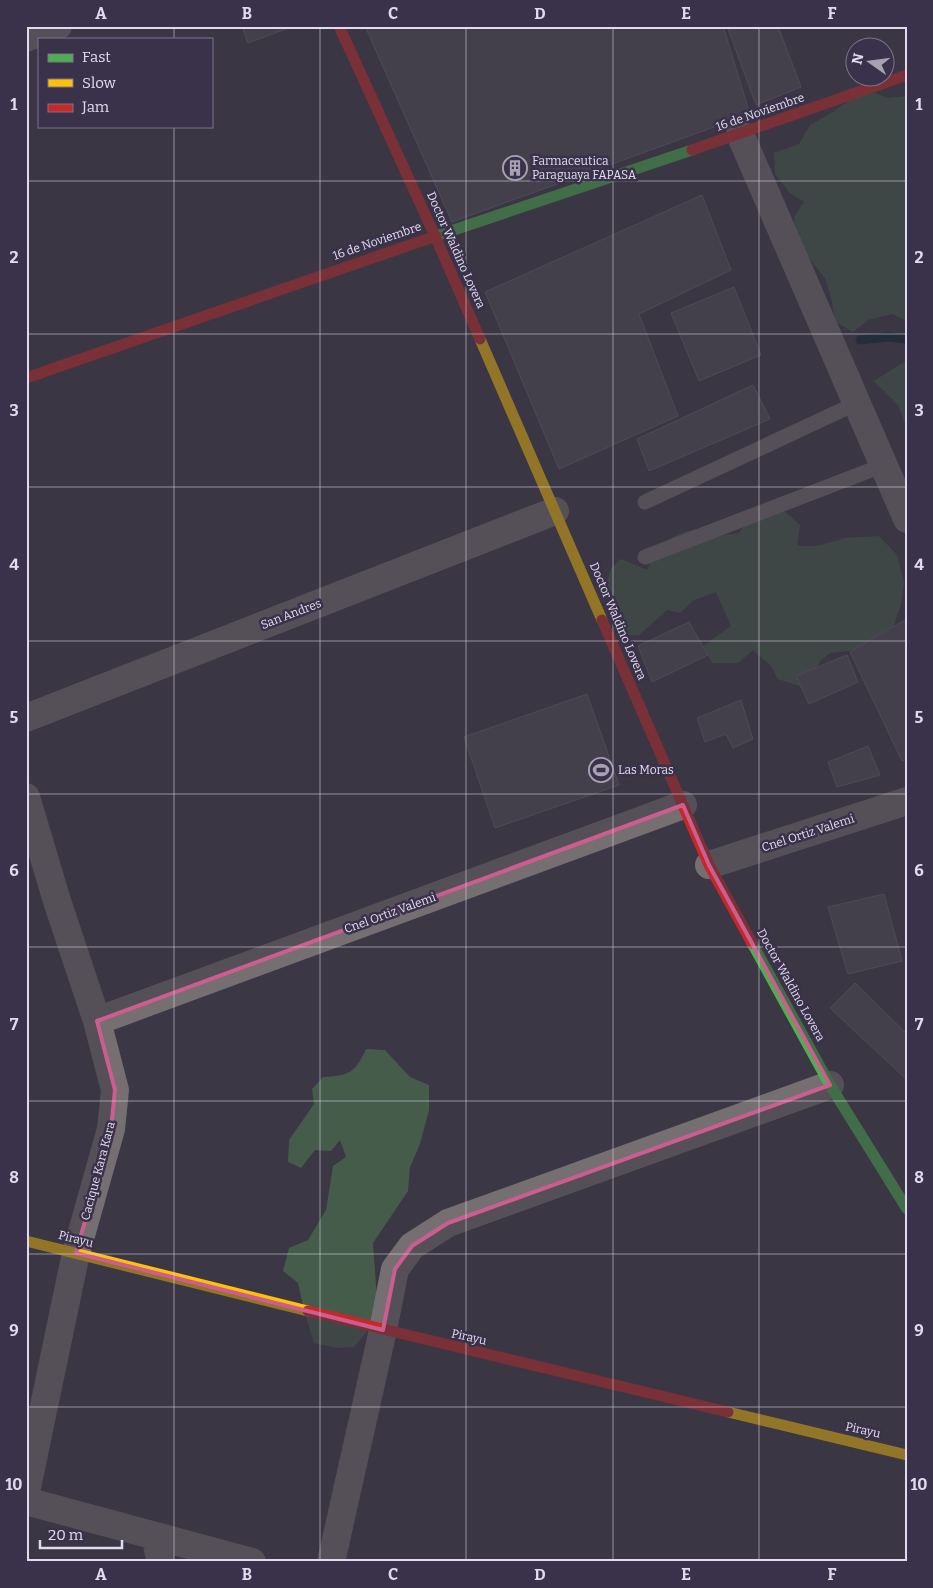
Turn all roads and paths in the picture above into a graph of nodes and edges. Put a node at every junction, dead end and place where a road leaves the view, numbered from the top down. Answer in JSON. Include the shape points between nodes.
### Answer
{"nodes":[{"id":1,"x":58,"y":26,"type":"edge"},
{"id":2,"x":339,"y":26,"type":"edge"},
{"id":3,"x":26,"y":38,"type":"edge"},
{"id":4,"x":907,"y":75,"type":"edge"},
{"id":5,"x":740,"y":134,"type":"junction"},
{"id":6,"x":435,"y":236,"type":"junction"},
{"id":7,"x":26,"y":378,"type":"edge"},
{"id":8,"x":857,"y":403,"type":"junction"},
{"id":9,"x":884,"y":464,"type":"junction"},
{"id":10,"x":645,"y":502,"type":"dead end"},
{"id":11,"x":556,"y":511,"type":"junction"},
{"id":12,"x":907,"y":519,"type":"edge"},
{"id":13,"x":645,"y":557,"type":"dead end"},
{"id":14,"x":26,"y":718,"type":"edge"},
{"id":15,"x":26,"y":797,"type":"edge"},
{"id":16,"x":907,"y":801,"type":"edge"},
{"id":17,"x":683,"y":805,"type":"junction"},
{"id":18,"x":709,"y":865,"type":"junction"},
{"id":19,"x":97,"y":1021,"type":"junction"},
{"id":20,"x":830,"y":1085,"type":"junction"},
{"id":21,"x":907,"y":1209,"type":"edge"},
{"id":22,"x":26,"y":1241,"type":"edge"},
{"id":23,"x":76,"y":1253,"type":"junction"},
{"id":24,"x":383,"y":1330,"type":"junction"},
{"id":25,"x":907,"y":1454,"type":"edge"},
{"id":26,"x":26,"y":1492,"type":"edge"},
{"id":27,"x":26,"y":1502,"type":"edge"},
{"id":28,"x":158,"y":1549,"type":"edge"},
{"id":29,"x":252,"y":1562,"type":"edge"},
{"id":30,"x":331,"y":1562,"type":"edge"}],
"edges":[{"from":1,"to":3,"type":"street"},
{"from":2,"to":6,"type":"street","name":"Doctor Waldino Lovera"},
{"from":4,"to":5,"type":"street","name":"16 de Noviembre"},
{"from":5,"to":6,"type":"street","name":"16 de Noviembre"},
{"from":5,"to":8,"type":"street"},
{"from":6,"to":7,"type":"street","name":"16 de Noviembre"},
{"from":6,"to":11,"type":"street","name":"Doctor Waldino Lovera"},
{"from":8,"to":9,"type":"street"},
{"from":8,"to":10,"type":"lane"},
{"from":9,"to":12,"type":"street"},
{"from":9,"to":13,"type":"lane"},
{"from":11,"to":14,"type":"street","name":"San Andres"},
{"from":11,"to":17,"type":"street","name":"Doctor Waldino Lovera"},
{"from":15,"to":19,"type":"street","name":"Cacique Kara Kara"},
{"from":16,"to":18,"type":"street","name":"Cnel Ortiz Valemi"},
{"from":17,"to":18,"type":"street","name":"Doctor Waldino Lovera"},
{"from":17,"to":19,"type":"street","name":"Cnel Ortiz Valemi"},
{"from":18,"to":20,"type":"street","name":"Doctor Waldino Lovera"},
{"from":19,"to":23,"type":"street","name":"Cacique Kara Kara","via":[[115,1090],[111,1129]]},
{"from":20,"to":21,"type":"street","name":"Doctor Waldino Lovera"},
{"from":20,"to":24,"type":"street","via":[[448,1223],[412,1246],[395,1269]]},
{"from":22,"to":23,"type":"street","name":"Pirayu"},
{"from":23,"to":24,"type":"street","name":"Pirayu"},
{"from":23,"to":26,"type":"street","name":"Cacique Kara Kara"},
{"from":24,"to":25,"type":"street","name":"Pirayu"},
{"from":24,"to":30,"type":"street"},
{"from":27,"to":28,"type":"street"},
{"from":28,"to":29,"type":"street"}]}
